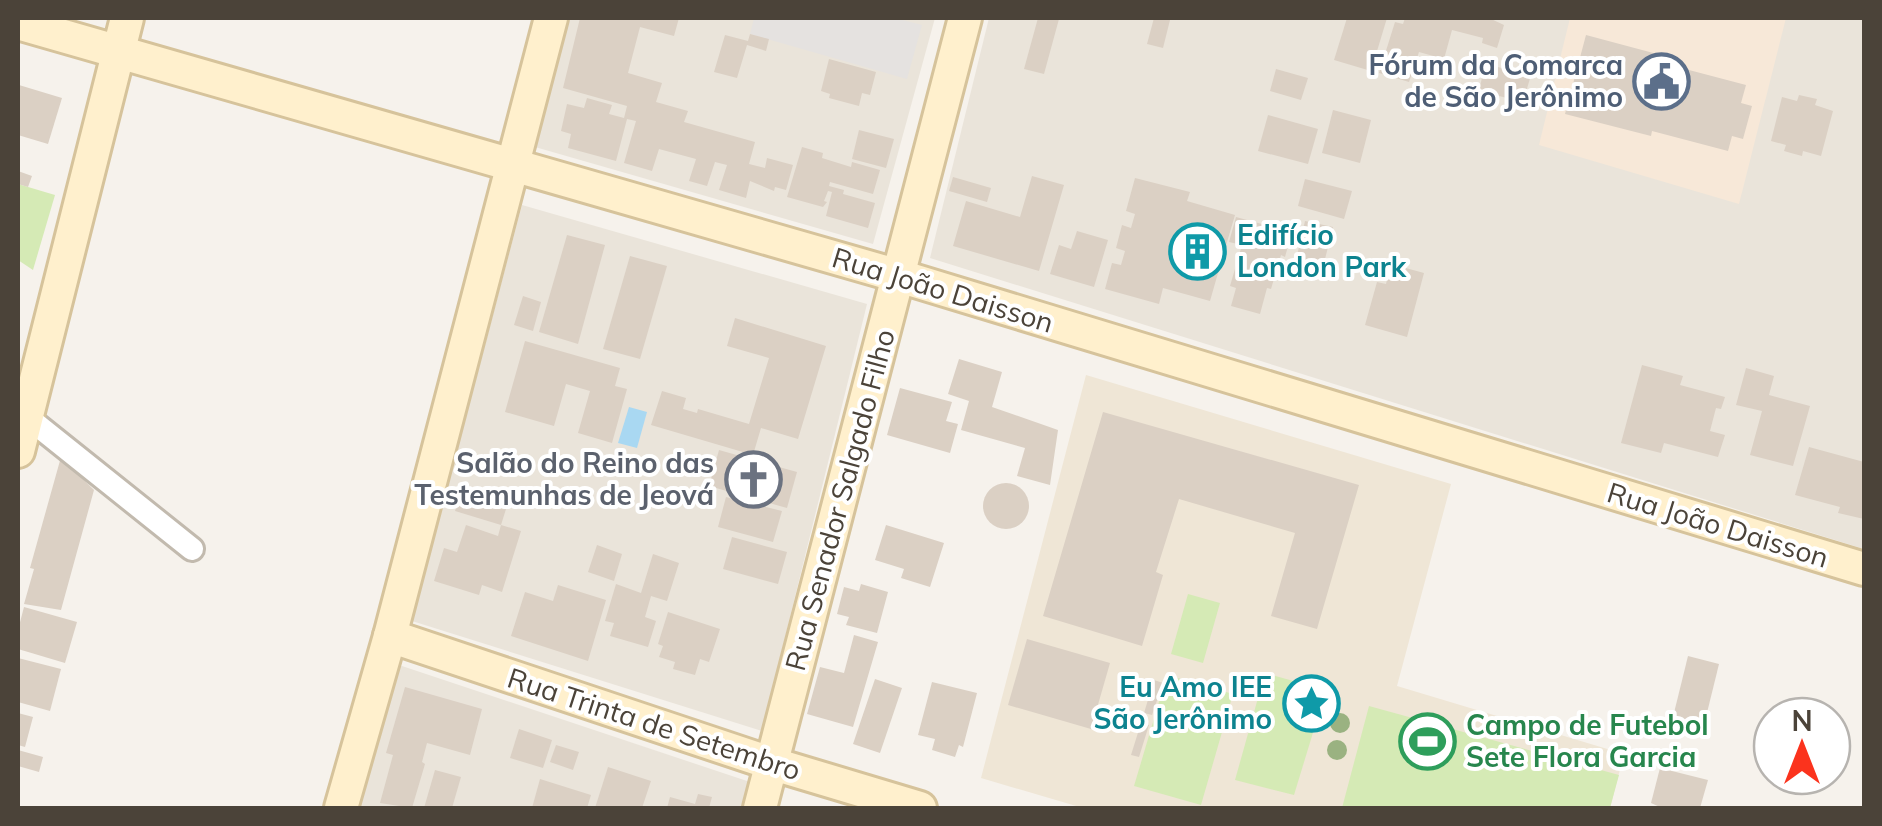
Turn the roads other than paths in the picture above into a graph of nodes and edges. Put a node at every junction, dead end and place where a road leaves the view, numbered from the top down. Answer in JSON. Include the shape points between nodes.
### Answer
{"nodes":[{"id":1,"x":127,"y":18,"type":"edge"},
{"id":2,"x":551,"y":18,"type":"edge"},
{"id":3,"x":965,"y":18,"type":"edge"},
{"id":4,"x":18,"y":23,"type":"edge"},
{"id":5,"x":118,"y":51,"type":"junction"},
{"id":6,"x":513,"y":164,"type":"junction"},
{"id":7,"x":899,"y":276,"type":"junction"},
{"id":8,"x":26,"y":418,"type":"junction"},
{"id":9,"x":18,"y":450,"type":"edge"},
{"id":10,"x":192,"y":548,"type":"dead end"},
{"id":11,"x":1864,"y":570,"type":"edge"},
{"id":12,"x":390,"y":636,"type":"junction"},
{"id":13,"x":770,"y":763,"type":"junction"},
{"id":14,"x":341,"y":808,"type":"edge"},
{"id":15,"x":760,"y":808,"type":"edge"},
{"id":16,"x":920,"y":808,"type":"edge"}],
"edges":[{"from":1,"to":5,"type":"street"},
{"from":2,"to":6,"type":"street"},
{"from":3,"to":7,"type":"street","name":"Rua Senador Salgado Filho"},
{"from":4,"to":5,"type":"street","name":"Rua João Daisson"},
{"from":5,"to":6,"type":"street","name":"Rua João Daisson"},
{"from":5,"to":8,"type":"street"},
{"from":6,"to":7,"type":"street","name":"Rua João Daisson"},
{"from":6,"to":12,"type":"street"},
{"from":7,"to":11,"type":"street","name":"Rua João Daisson"},
{"from":7,"to":13,"type":"street","name":"Rua Senador Salgado Filho"},
{"from":8,"to":9,"type":"street"},
{"from":8,"to":10,"type":"street"},
{"from":12,"to":13,"type":"street","name":"Rua Trinta de Setembro"},
{"from":12,"to":14,"type":"street"},
{"from":13,"to":15,"type":"street","name":"Rua Senador Salgado Filho"},
{"from":13,"to":16,"type":"street","name":"Rua Trinta de Setembro"}]}
